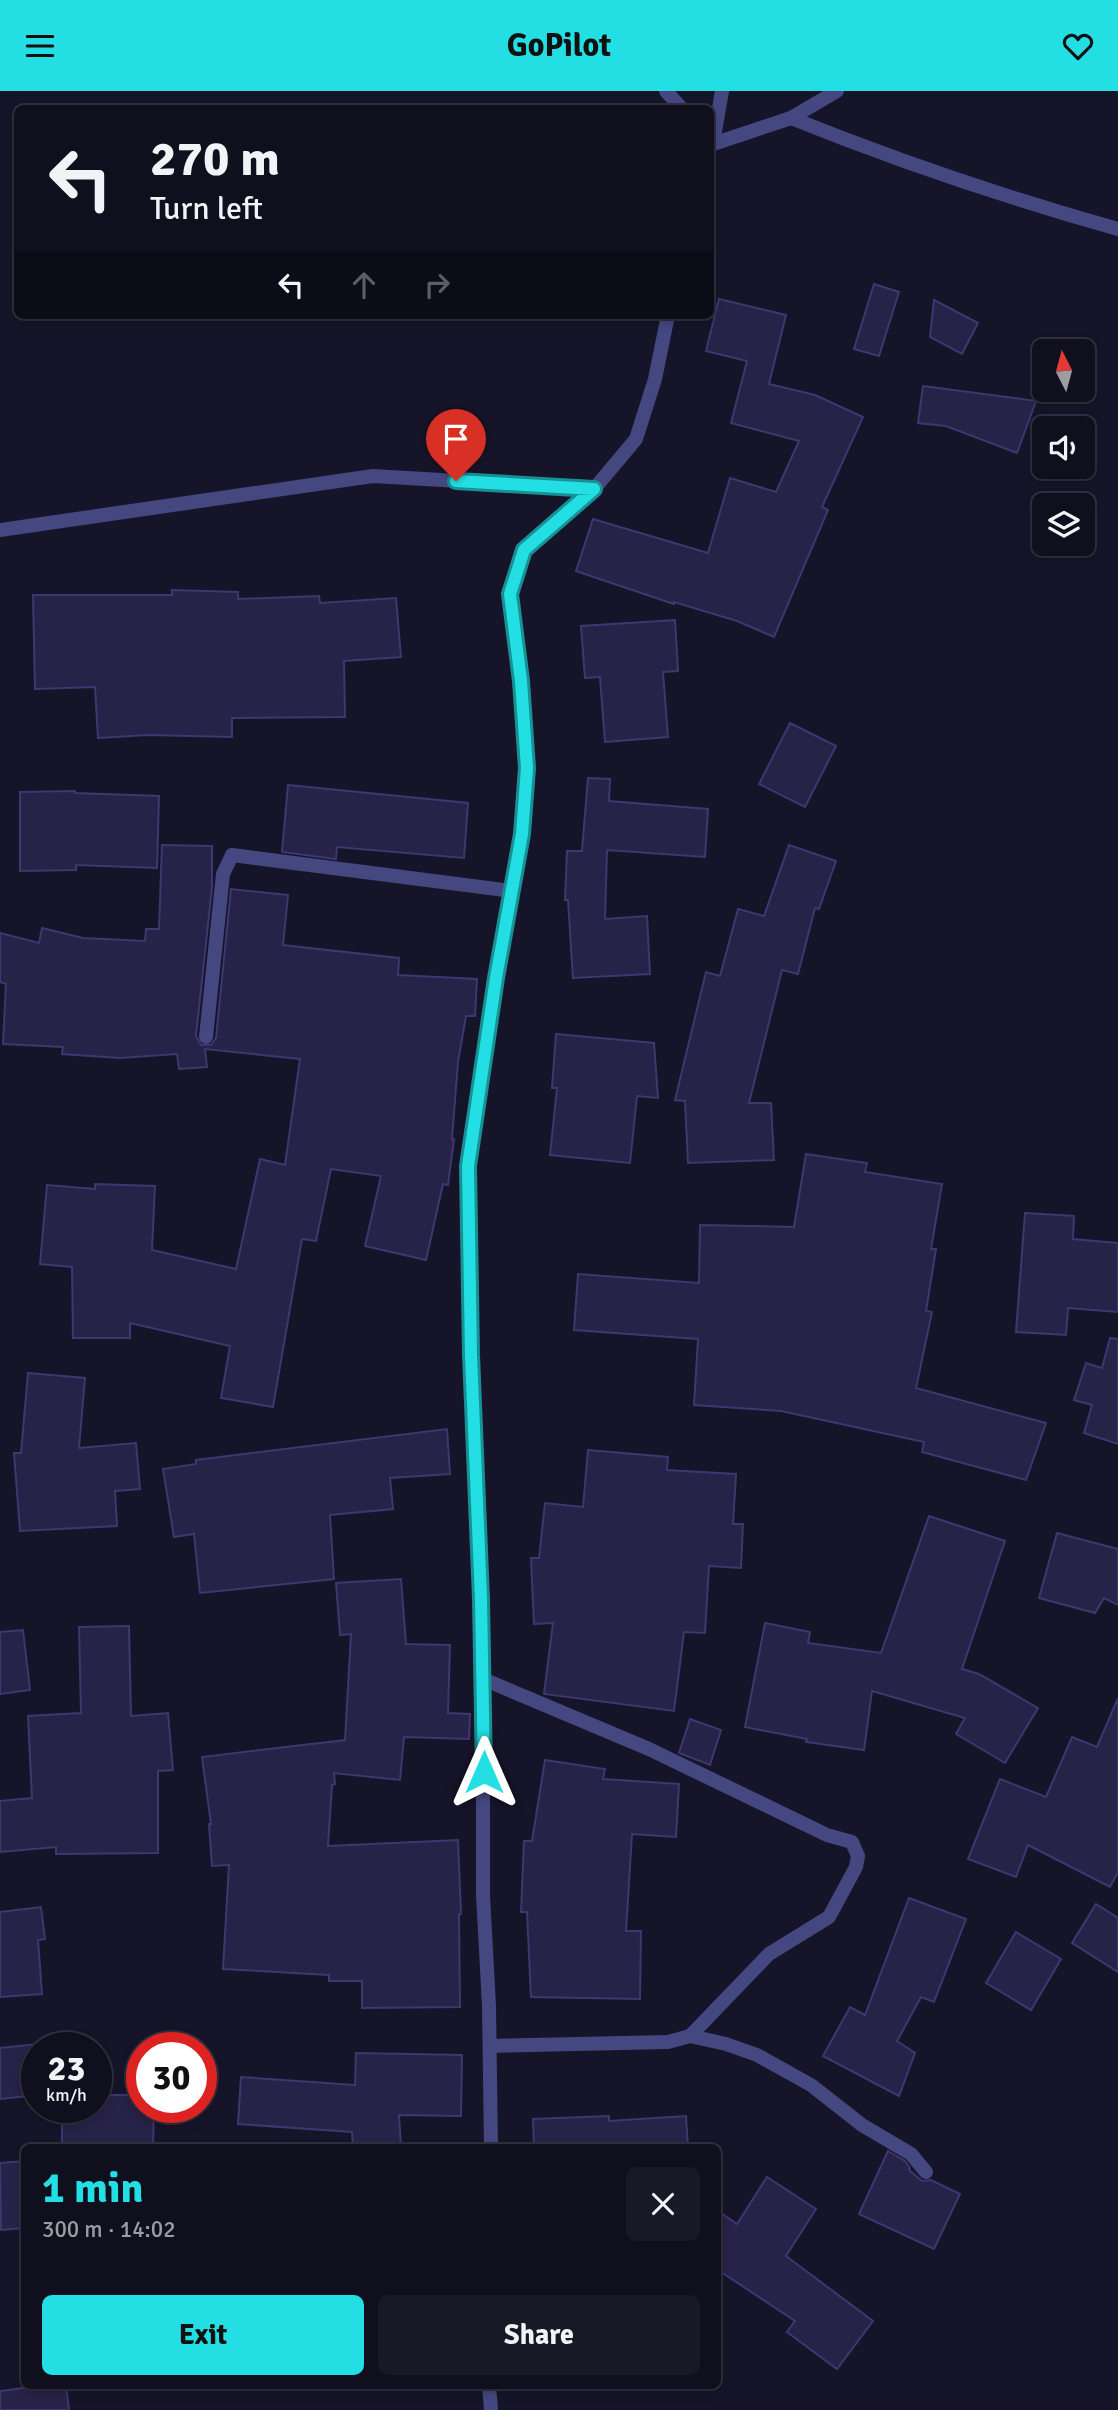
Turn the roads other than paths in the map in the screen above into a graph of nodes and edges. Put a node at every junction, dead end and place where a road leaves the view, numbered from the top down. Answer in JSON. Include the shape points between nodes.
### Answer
{"nodes":[{"id":1,"x":666,"y":91,"type":"edge"},
{"id":2,"x":722,"y":91,"type":"edge"},
{"id":3,"x":836,"y":91,"type":"edge"},
{"id":4,"x":678,"y":105,"type":"edge"},
{"id":5,"x":791,"y":118,"type":"junction"},
{"id":6,"x":714,"y":129,"type":"edge"},
{"id":7,"x":714,"y":142,"type":"edge"},
{"id":8,"x":1118,"y":229,"type":"edge"},
{"id":9,"x":667,"y":319,"type":"edge"},
{"id":10,"x":594,"y":489,"type":"junction"},
{"id":11,"x":0,"y":530,"type":"edge"},
{"id":12,"x":512,"y":891,"type":"junction"},
{"id":13,"x":206,"y":1037,"type":"dead end"},
{"id":14,"x":483,"y":1679,"type":"junction"},
{"id":15,"x":690,"y":2036,"type":"junction"},
{"id":16,"x":489,"y":2046,"type":"junction"},
{"id":17,"x":491,"y":2144,"type":"edge"},
{"id":18,"x":926,"y":2172,"type":"dead end"},
{"id":19,"x":489,"y":2389,"type":"edge"},
{"id":20,"x":491,"y":2410,"type":"edge"}],
"edges":[{"from":1,"to":4,"type":"street"},
{"from":2,"to":6,"type":"street"},
{"from":3,"to":5,"type":"street"},
{"from":5,"to":7,"type":"street"},
{"from":5,"to":8,"type":"street","via":[[1014,199]]},
{"from":9,"to":10,"type":"street","via":[[636,439]]},
{"from":10,"to":11,"type":"street","via":[[373,476]]},
{"from":10,"to":12,"type":"street","via":[[524,550],[510,594],[527,768]]},
{"from":12,"to":13,"type":"street","via":[[232,855],[223,874]]},
{"from":12,"to":14,"type":"street","via":[[468,1166]]},
{"from":14,"to":15,"type":"street","via":[[649,1749],[827,1835],[852,1842],[858,1856],[856,1867],[828,1917],[769,1954]]},
{"from":14,"to":16,"type":"street","via":[[483,1895]]},
{"from":15,"to":16,"type":"street","via":[[668,2042]]},
{"from":15,"to":18,"type":"street","via":[[757,2055],[811,2085],[862,2125],[911,2154]]},
{"from":16,"to":17,"type":"street"},
{"from":19,"to":20,"type":"street"}]}
